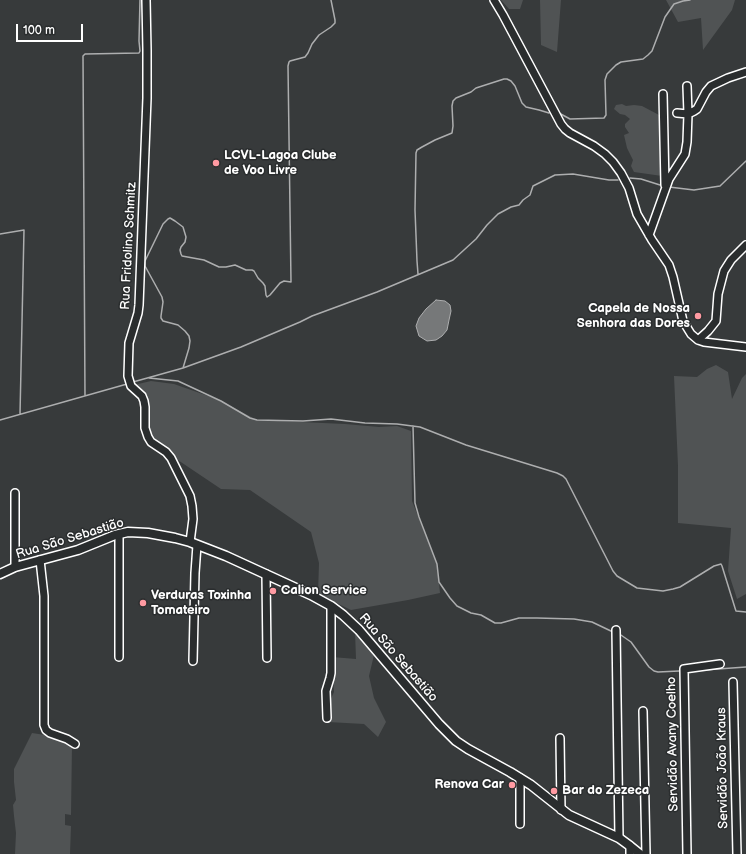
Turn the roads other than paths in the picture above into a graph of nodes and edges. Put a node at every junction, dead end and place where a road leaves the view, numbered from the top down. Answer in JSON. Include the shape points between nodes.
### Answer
{"nodes":[{"id":1,"x":146,"y":0,"type":"edge"},
{"id":2,"x":494,"y":0,"type":"edge"},
{"id":3,"x":746,"y":72,"type":"edge"},
{"id":4,"x":687,"y":86,"type":"dead end"},
{"id":5,"x":663,"y":94,"type":"dead end"},
{"id":6,"x":677,"y":113,"type":"dead end"},
{"id":7,"x":688,"y":114,"type":"junction"},
{"id":8,"x":666,"y":189,"type":"junction"},
{"id":9,"x":649,"y":235,"type":"junction"},
{"id":10,"x":746,"y":245,"type":"edge"},
{"id":11,"x":698,"y":340,"type":"junction"},
{"id":12,"x":746,"y":346,"type":"edge"},
{"id":13,"x":15,"y":493,"type":"dead end"},
{"id":14,"x":119,"y":534,"type":"junction"},
{"id":15,"x":193,"y":543,"type":"junction"},
{"id":16,"x":40,"y":560,"type":"junction"},
{"id":17,"x":15,"y":567,"type":"junction"},
{"id":18,"x":265,"y":573,"type":"junction"},
{"id":19,"x":0,"y":574,"type":"edge"},
{"id":20,"x":331,"y":606,"type":"junction"},
{"id":21,"x":264,"y":623,"type":"dead end"},
{"id":22,"x":616,"y":630,"type":"dead end"},
{"id":23,"x":120,"y":657,"type":"dead end"},
{"id":24,"x":267,"y":658,"type":"dead end"},
{"id":25,"x":193,"y":661,"type":"dead end"},
{"id":26,"x":720,"y":664,"type":"dead end"},
{"id":27,"x":734,"y":682,"type":"dead end"},
{"id":28,"x":643,"y":711,"type":"dead end"},
{"id":29,"x":327,"y":718,"type":"dead end"},
{"id":30,"x":560,"y":738,"type":"dead end"},
{"id":31,"x":75,"y":744,"type":"dead end"},
{"id":32,"x":520,"y":778,"type":"junction"},
{"id":33,"x":561,"y":810,"type":"junction"},
{"id":34,"x":520,"y":824,"type":"dead end"},
{"id":35,"x":619,"y":838,"type":"junction"},
{"id":36,"x":630,"y":850,"type":"edge"},
{"id":37,"x":640,"y":854,"type":"edge"},
{"id":38,"x":646,"y":854,"type":"edge"},
{"id":39,"x":687,"y":854,"type":"edge"},
{"id":40,"x":737,"y":854,"type":"edge"}],
"edges":[{"from":1,"to":15,"type":"street","name":"Rua Fridolino Schmitz","via":[[146,106],[140,305],[128,343],[128,371],[129,382],[144,401],[148,438],[169,456],[190,496]]},
{"from":2,"to":9,"type":"street","via":[[561,124],[570,133],[609,157],[617,167]]},
{"from":3,"to":7,"type":"street","via":[[711,86],[697,109]]},
{"from":4,"to":7,"type":"street"},
{"from":5,"to":8,"type":"street"},
{"from":6,"to":7,"type":"street"},
{"from":7,"to":8,"type":"street","via":[[685,154],[669,179]]},
{"from":8,"to":9,"type":"street"},
{"from":9,"to":11,"type":"street","via":[[671,270],[682,321]]},
{"from":10,"to":11,"type":"street","via":[[731,260],[724,272],[718,294],[716,321]]},
{"from":11,"to":12,"type":"street"},
{"from":13,"to":17,"type":"street"},
{"from":14,"to":15,"type":"main road","name":"Rua São Sebastião","via":[[148,533]]},
{"from":14,"to":16,"type":"main road","name":"Rua São Sebastião","via":[[78,550]]},
{"from":14,"to":23,"type":"street"},
{"from":15,"to":18,"type":"main road","name":"Rua São Sebastião"},
{"from":15,"to":25,"type":"street","name":"Rua Fridolino Schmitz"},
{"from":16,"to":17,"type":"main road","name":"Rua São Sebastião"},
{"from":16,"to":31,"type":"street","via":[[44,596],[44,725],[50,733],[67,738]]},
{"from":17,"to":19,"type":"main road","name":"Rua São Sebastião"},
{"from":18,"to":20,"type":"main road","name":"Rua São Sebastião"},
{"from":18,"to":21,"type":"street"},
{"from":18,"to":24,"type":"street"},
{"from":20,"to":29,"type":"street","via":[[331,673],[326,691]]},
{"from":20,"to":32,"type":"main road","name":"Rua São Sebastião","via":[[349,619],[451,736],[468,749]]},
{"from":22,"to":35,"type":"street"},
{"from":26,"to":39,"type":"street","name":"Servidão Avany Coelho","via":[[684,669]]},
{"from":27,"to":40,"type":"street","name":"Servidão João Kraus"},
{"from":28,"to":38,"type":"street"},
{"from":30,"to":33,"type":"street"},
{"from":32,"to":33,"type":"main road","name":"Rua São Sebastião"},
{"from":32,"to":34,"type":"street"},
{"from":33,"to":35,"type":"main road","name":"Rua São Sebastião","via":[[579,821]]},
{"from":35,"to":36,"type":"main road","name":"Rua São Sebastião"},
{"from":36,"to":37,"type":"main road","name":"Rua São Sebastião"}]}
